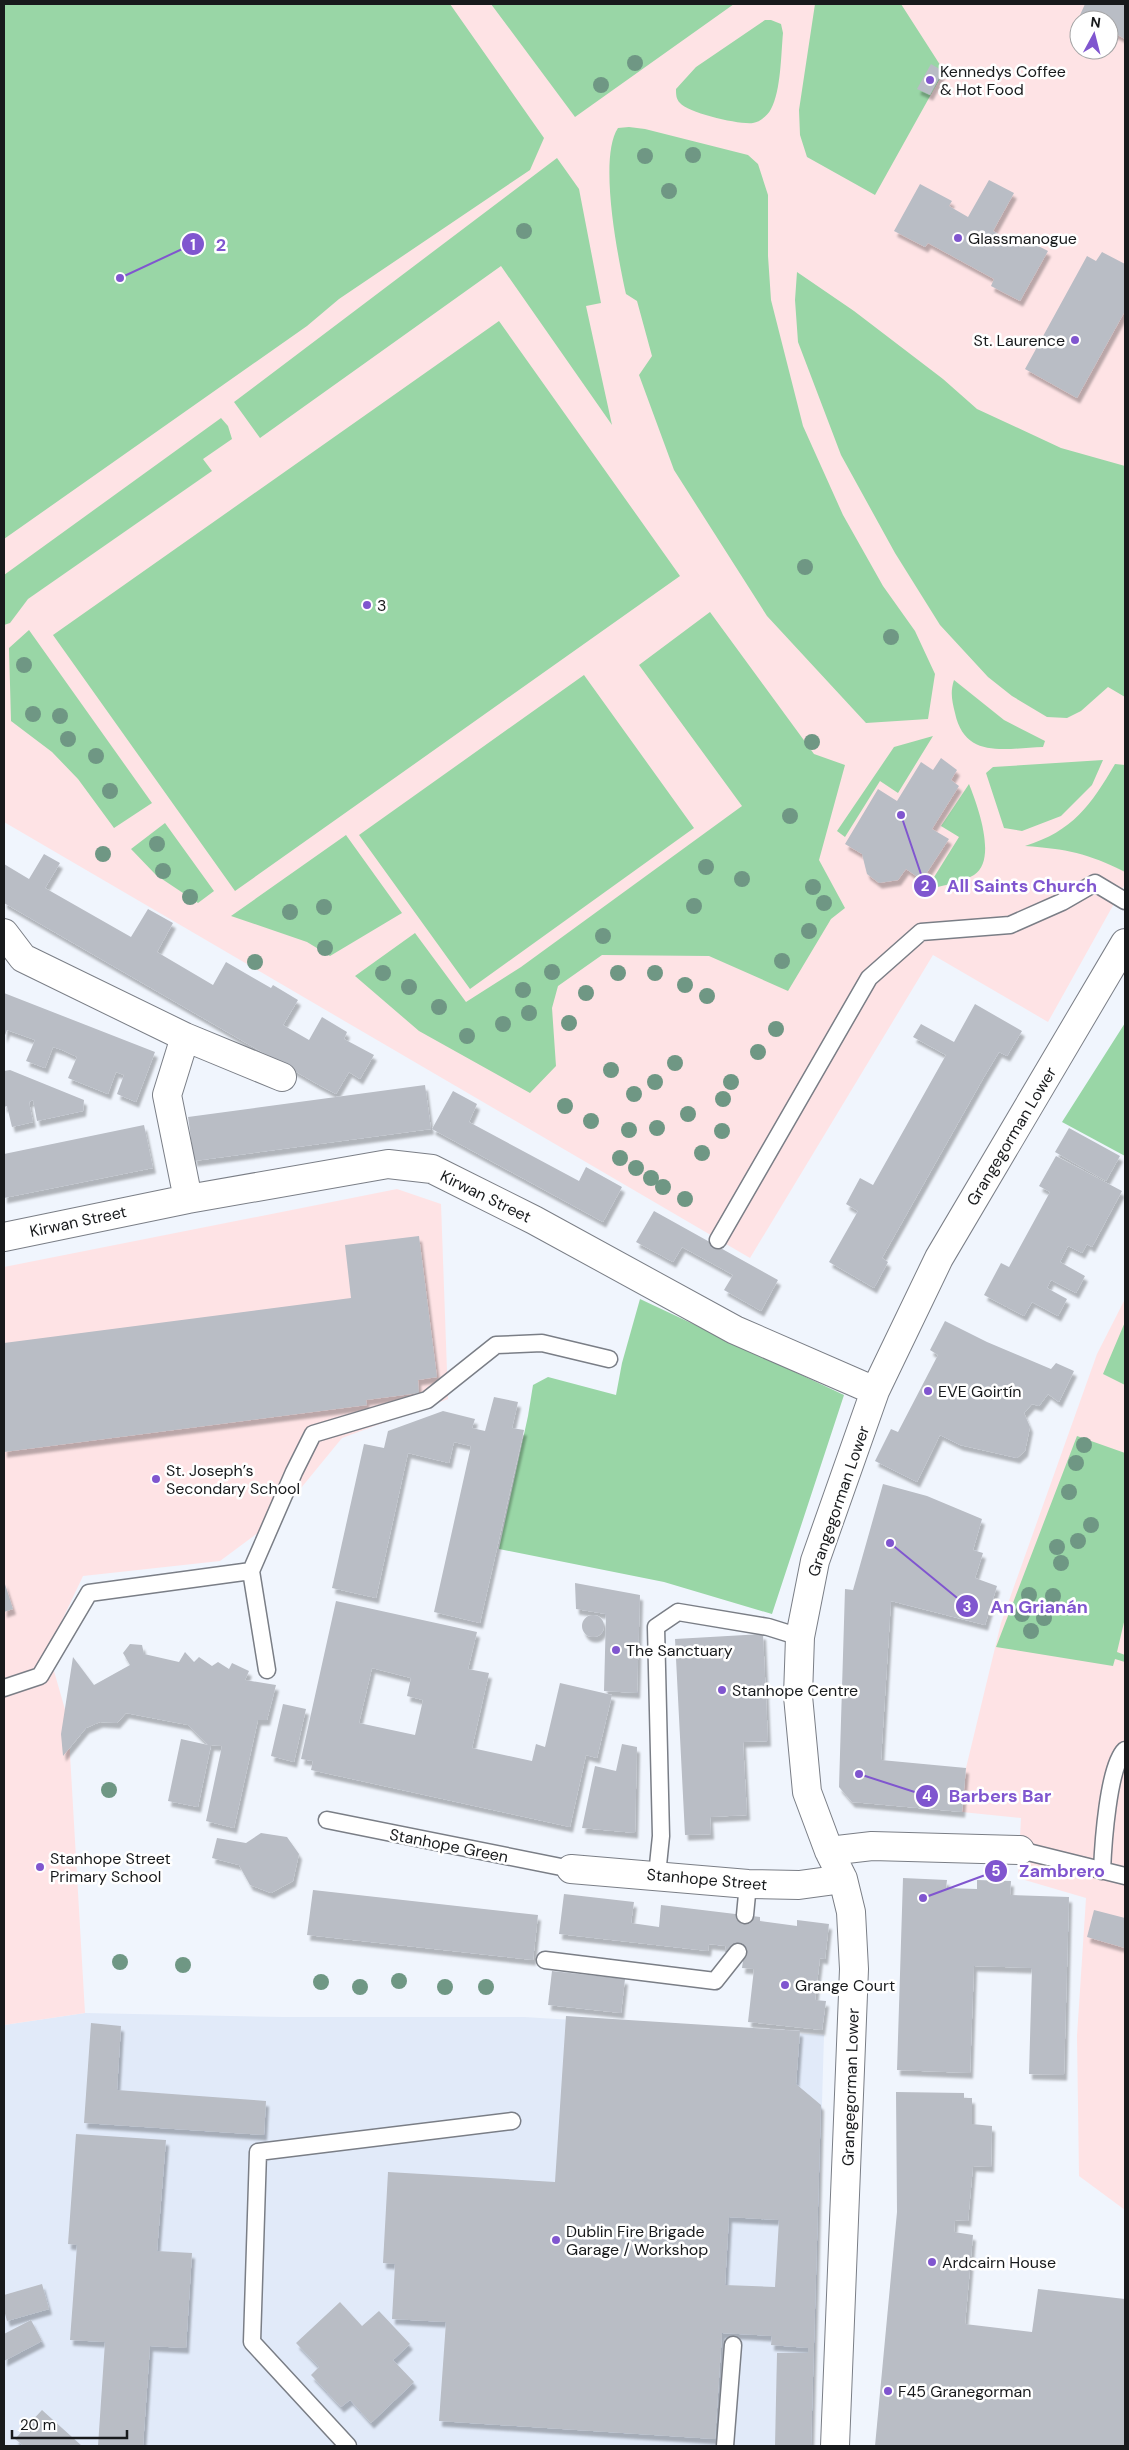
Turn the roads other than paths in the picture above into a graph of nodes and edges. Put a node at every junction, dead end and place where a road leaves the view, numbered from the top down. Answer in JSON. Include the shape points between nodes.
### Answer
{"nodes":[{"id":1,"x":1125,"y":901,"type":"edge"},
{"id":2,"x":4,"y":933,"type":"edge"},
{"id":3,"x":1125,"y":943,"type":"edge"},
{"id":4,"x":13,"y":959,"type":"edge"},
{"id":5,"x":185,"y":1037,"type":"junction"},
{"id":6,"x":282,"y":1077,"type":"dead end"},
{"id":7,"x":188,"y":1199,"type":"junction"},
{"id":8,"x":4,"y":1237,"type":"edge"},
{"id":9,"x":718,"y":1240,"type":"dead end"},
{"id":10,"x":609,"y":1359,"type":"dead end"},
{"id":11,"x":875,"y":1391,"type":"junction"},
{"id":12,"x":250,"y":1571,"type":"junction"},
{"id":13,"x":800,"y":1637,"type":"junction"},
{"id":14,"x":267,"y":1670,"type":"dead end"},
{"id":15,"x":4,"y":1688,"type":"edge"},
{"id":16,"x":1125,"y":1750,"type":"edge"},
{"id":17,"x":327,"y":1820,"type":"dead end"},
{"id":18,"x":1020,"y":1850,"type":"joint"},
{"id":19,"x":829,"y":1851,"type":"junction"},
{"id":20,"x":571,"y":1869,"type":"joint"},
{"id":21,"x":1102,"y":1870,"type":"junction"},
{"id":22,"x":657,"y":1875,"type":"junction"},
{"id":23,"x":1125,"y":1876,"type":"edge"},
{"id":24,"x":843,"y":1879,"type":"junction"},
{"id":25,"x":748,"y":1884,"type":"junction"},
{"id":26,"x":745,"y":1915,"type":"dead end"},
{"id":27,"x":738,"y":1952,"type":"dead end"},
{"id":28,"x":545,"y":1960,"type":"dead end"},
{"id":29,"x":512,"y":2121,"type":"dead end"},
{"id":30,"x":733,"y":2345,"type":"dead end"},
{"id":31,"x":348,"y":2446,"type":"edge"},
{"id":32,"x":724,"y":2446,"type":"edge"},
{"id":33,"x":835,"y":2446,"type":"edge"}],
"edges":[{"from":1,"to":9,"type":"lane","via":[[1095,883],[1010,925],[921,932],[869,978]]},
{"from":2,"to":4,"type":"street"},
{"from":3,"to":11,"type":"street","name":"Grangegorman Lower","via":[[939,1258]]},
{"from":4,"to":5,"type":"street"},
{"from":5,"to":6,"type":"street"},
{"from":5,"to":7,"type":"street","via":[[167,1095]]},
{"from":7,"to":8,"type":"street","name":"Kirwan Street"},
{"from":7,"to":11,"type":"street","name":"Kirwan Street","via":[[388,1164],[432,1169],[534,1220],[735,1330]]},
{"from":10,"to":12,"type":"lane","via":[[542,1343],[496,1345],[427,1400],[313,1434]]},
{"from":11,"to":13,"type":"street","name":"Grangegorman Lower","via":[[815,1561]]},
{"from":12,"to":14,"type":"lane"},
{"from":12,"to":15,"type":"lane","via":[[89,1593],[40,1676]]},
{"from":13,"to":19,"type":"street","name":"Grangegorman Lower","via":[[798,1696],[807,1792]]},
{"from":13,"to":22,"type":"lane","via":[[768,1627],[678,1612],[656,1627],[661,1836]]},
{"from":16,"to":21,"type":"lane","via":[[1115,1774],[1105,1826]]},
{"from":17,"to":20,"type":"lane","name":"Stanhope Green"},
{"from":18,"to":19,"type":"street","via":[[872,1846]]},
{"from":18,"to":21,"type":"lane"},
{"from":19,"to":24,"type":"street","name":"Grangegorman Lower"},
{"from":20,"to":22,"type":"street","name":"Stanhope Street"},
{"from":21,"to":23,"type":"lane"},
{"from":22,"to":25,"type":"street","name":"Stanhope Street"},
{"from":24,"to":25,"type":"street","name":"Stanhope Street","via":[[799,1885]]},
{"from":24,"to":33,"type":"street","name":"Grangegorman Lower","via":[[851,1912],[854,1969]]},
{"from":25,"to":26,"type":"lane"},
{"from":27,"to":28,"type":"lane","via":[[714,1981]]},
{"from":29,"to":31,"type":"lane","via":[[258,2152],[252,2342]]},
{"from":30,"to":32,"type":"lane"}]}
